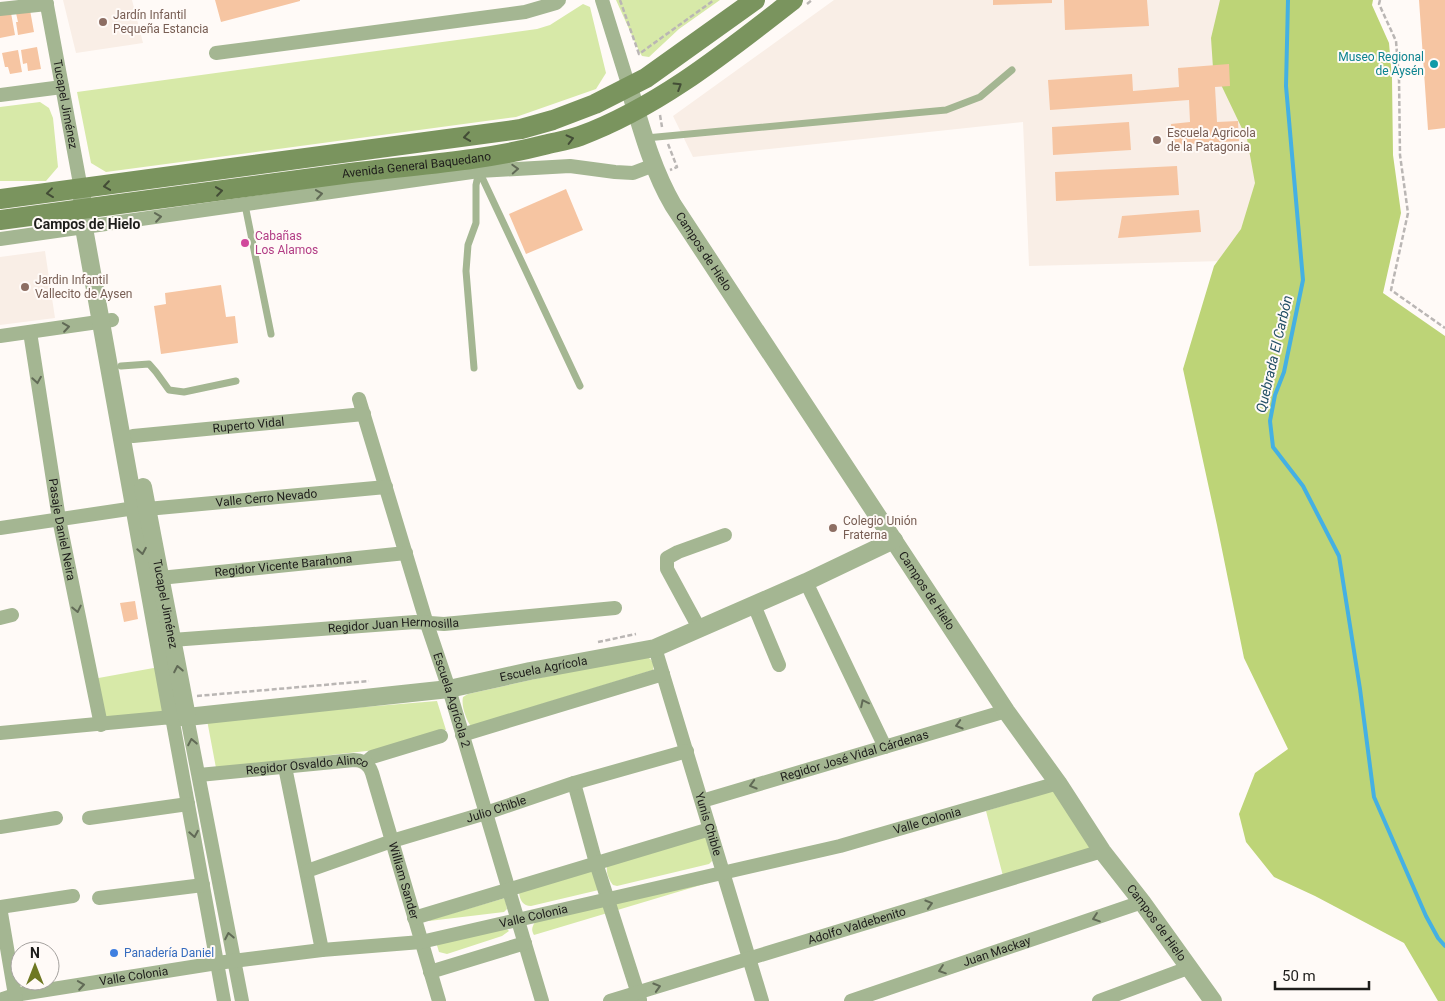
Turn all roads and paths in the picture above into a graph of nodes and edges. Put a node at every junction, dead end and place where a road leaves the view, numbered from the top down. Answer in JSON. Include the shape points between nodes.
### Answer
{"nodes":[{"id":1,"x":559,"y":0,"type":"edge"},
{"id":2,"x":602,"y":0,"type":"edge"},
{"id":3,"x":620,"y":0,"type":"edge"},
{"id":4,"x":714,"y":0,"type":"edge"},
{"id":5,"x":755,"y":0,"type":"edge"},
{"id":6,"x":793,"y":0,"type":"edge"},
{"id":7,"x":1380,"y":0,"type":"edge"},
{"id":8,"x":46,"y":2,"type":"edge"},
{"id":9,"x":0,"y":9,"type":"edge"},
{"id":10,"x":216,"y":53,"type":"dead end"},
{"id":11,"x":1012,"y":70,"type":"dead end"},
{"id":12,"x":629,"y":86,"type":"junction"},
{"id":13,"x":62,"y":87,"type":"junction"},
{"id":14,"x":0,"y":95,"type":"edge"},
{"id":15,"x":636,"y":111,"type":"junction"},
{"id":16,"x":645,"y":138,"type":"junction"},
{"id":17,"x":654,"y":165,"type":"junction"},
{"id":18,"x":480,"y":171,"type":"junction"},
{"id":19,"x":81,"y":189,"type":"junction"},
{"id":20,"x":0,"y":199,"type":"edge"},
{"id":21,"x":245,"y":204,"type":"junction"},
{"id":22,"x":0,"y":220,"type":"edge"},
{"id":23,"x":87,"y":221,"type":"junction"},
{"id":24,"x":0,"y":239,"type":"edge"},
{"id":25,"x":107,"y":321,"type":"junction"},
{"id":26,"x":1445,"y":328,"type":"edge"},
{"id":27,"x":30,"y":332,"type":"junction"},
{"id":28,"x":271,"y":334,"type":"dead end"},
{"id":29,"x":0,"y":336,"type":"edge"},
{"id":30,"x":120,"y":366,"type":"junction"},
{"id":31,"x":474,"y":368,"type":"dead end"},
{"id":32,"x":236,"y":381,"type":"dead end"},
{"id":33,"x":580,"y":386,"type":"dead end"},
{"id":34,"x":359,"y":399,"type":"dead end"},
{"id":35,"x":364,"y":414,"type":"junction"},
{"id":36,"x":133,"y":436,"type":"junction"},
{"id":37,"x":386,"y":487,"type":"junction"},
{"id":38,"x":141,"y":509,"type":"junction"},
{"id":39,"x":59,"y":519,"type":"junction"},
{"id":40,"x":0,"y":528,"type":"edge"},
{"id":41,"x":725,"y":535,"type":"dead end"},
{"id":42,"x":894,"y":540,"type":"junction"},
{"id":43,"x":406,"y":553,"type":"junction"},
{"id":44,"x":160,"y":578,"type":"junction"},
{"id":45,"x":806,"y":582,"type":"junction"},
{"id":46,"x":754,"y":605,"type":"junction"},
{"id":47,"x":615,"y":608,"type":"dead end"},
{"id":48,"x":427,"y":624,"type":"junction"},
{"id":49,"x":699,"y":628,"type":"junction"},
{"id":50,"x":636,"y":634,"type":"dead end"},
{"id":51,"x":172,"y":640,"type":"junction"},
{"id":52,"x":598,"y":642,"type":"dead end"},
{"id":53,"x":655,"y":648,"type":"junction"},
{"id":54,"x":778,"y":665,"type":"dead end"},
{"id":55,"x":663,"y":674,"type":"junction"},
{"id":56,"x":376,"y":680,"type":"dead end"},
{"id":57,"x":449,"y":689,"type":"junction"},
{"id":58,"x":184,"y":698,"type":"junction"},
{"id":59,"x":1006,"y":711,"type":"junction"},
{"id":60,"x":180,"y":717,"type":"junction"},
{"id":61,"x":101,"y":725,"type":"junction"},
{"id":62,"x":0,"y":733,"type":"edge"},
{"id":63,"x":462,"y":735,"type":"junction"},
{"id":64,"x":441,"y":736,"type":"dead end"},
{"id":65,"x":885,"y":747,"type":"junction"},
{"id":66,"x":687,"y":751,"type":"junction"},
{"id":67,"x":365,"y":763,"type":"junction"},
{"id":68,"x":285,"y":767,"type":"junction"},
{"id":69,"x":198,"y":775,"type":"junction"},
{"id":70,"x":574,"y":783,"type":"junction"},
{"id":71,"x":1058,"y":783,"type":"junction"},
{"id":72,"x":702,"y":800,"type":"junction"},
{"id":73,"x":188,"y":804,"type":"junction"},
{"id":74,"x":486,"y":813,"type":"junction"},
{"id":75,"x":56,"y":818,"type":"dead end"},
{"id":76,"x":89,"y":818,"type":"dead end"},
{"id":77,"x":0,"y":827,"type":"edge"},
{"id":78,"x":710,"y":829,"type":"junction"},
{"id":79,"x":392,"y":841,"type":"junction"},
{"id":80,"x":1102,"y":852,"type":"junction"},
{"id":81,"x":596,"y":863,"type":"junction"},
{"id":82,"x":307,"y":870,"type":"junction"},
{"id":83,"x":724,"y":873,"type":"junction"},
{"id":84,"x":203,"y":885,"type":"junction"},
{"id":85,"x":508,"y":890,"type":"junction"},
{"id":86,"x":73,"y":896,"type":"dead end"},
{"id":87,"x":100,"y":898,"type":"dead end"},
{"id":88,"x":608,"y":899,"type":"junction"},
{"id":89,"x":1142,"y":902,"type":"junction"},
{"id":90,"x":0,"y":907,"type":"edge"},
{"id":91,"x":414,"y":918,"type":"junction"},
{"id":92,"x":518,"y":921,"type":"junction"},
{"id":93,"x":421,"y":942,"type":"junction"},
{"id":94,"x":525,"y":943,"type":"junction"},
{"id":95,"x":322,"y":950,"type":"junction"},
{"id":96,"x":749,"y":959,"type":"junction"},
{"id":97,"x":234,"y":962,"type":"junction"},
{"id":98,"x":217,"y":963,"type":"junction"},
{"id":99,"x":1188,"y":968,"type":"junction"},
{"id":100,"x":430,"y":972,"type":"junction"},
{"id":101,"x":639,"y":997,"type":"edge"},
{"id":102,"x":16,"y":998,"type":"edge"},
{"id":103,"x":0,"y":1000,"type":"edge"},
{"id":104,"x":1108,"y":1000,"type":"edge"},
{"id":105,"x":224,"y":1001,"type":"edge"},
{"id":106,"x":242,"y":1001,"type":"edge"},
{"id":107,"x":439,"y":1001,"type":"edge"},
{"id":108,"x":542,"y":1001,"type":"edge"},
{"id":109,"x":610,"y":1001,"type":"edge"},
{"id":110,"x":762,"y":1001,"type":"edge"},
{"id":111,"x":851,"y":1001,"type":"edge"},
{"id":112,"x":1213,"y":1001,"type":"edge"}],
"edges":[{"from":1,"to":10,"type":"street","via":[[525,12]]},
{"from":2,"to":12,"type":"street"},
{"from":3,"to":4,"type":"path","via":[[639,54]]},
{"from":5,"to":12,"type":"main road","name":"Avenida General Baquedano","via":[[661,68]]},
{"from":15,"to":6,"type":"main road","name":"Avenida General Baquedano","one_way":true,"via":[[680,85]]},
{"from":7,"to":26,"type":"path","via":[[1396,41],[1400,155],[1408,213],[1391,290]]},
{"from":8,"to":9,"type":"street"},
{"from":8,"to":13,"type":"street","name":"Tucapel Jiménez"},
{"from":11,"to":16,"type":"lane","via":[[980,97],[946,110]]},
{"from":12,"to":15,"type":"street","name":"Campos de Hielo"},
{"from":12,"to":19,"type":"main road","name":"Avenida General Baquedano","one_way":true,"via":[[595,104],[521,129]]},
{"from":13,"to":14,"type":"street"},
{"from":13,"to":19,"type":"street","name":"Tucapel Jiménez"},
{"from":15,"to":16,"type":"street","name":"Campos de Hielo"},
{"from":23,"to":15,"type":"main road","name":"Avenida General Baquedano","one_way":true,"via":[[344,174],[521,151],[579,136]]},
{"from":16,"to":17,"type":"street","name":"Campos de Hielo"},
{"from":18,"to":17,"type":"street","name":"Avenida General Baquedano","one_way":true,"via":[[570,166],[633,173]]},
{"from":17,"to":42,"type":"street","name":"Campos de Hielo","via":[[674,205]]},
{"from":21,"to":18,"type":"street","name":"Avenida General Baquedano","one_way":true},
{"from":18,"to":31,"type":"lane","via":[[476,185],[476,223],[468,245],[466,271]]},
{"from":18,"to":33,"type":"lane"},
{"from":19,"to":20,"type":"main road","name":"Avenida General Baquedano","one_way":true},
{"from":19,"to":23,"type":"street","name":"Tucapel Jiménez"},
{"from":23,"to":21,"type":"street","name":"Avenida General Baquedano","one_way":true},
{"from":21,"to":28,"type":"lane"},
{"from":22,"to":23,"type":"main road","name":"Avenida General Baquedano"},
{"from":23,"to":24,"type":"street","name":"Avenida General Baquedano"},
{"from":23,"to":25,"type":"street","name":"Tucapel Jiménez"},
{"from":27,"to":25,"type":"street","one_way":true},
{"from":25,"to":30,"type":"street","name":"Tucapel Jiménez"},
{"from":25,"to":38,"type":"street","name":"Tucapel Jiménez"},
{"from":27,"to":29,"type":"street"},
{"from":27,"to":39,"type":"street","name":"Pasaje Daniel Neira","one_way":true},
{"from":30,"to":32,"type":"lane","via":[[149,364],[169,390],[184,392]]},
{"from":30,"to":36,"type":"street","name":"Tucapel Jiménez"},
{"from":34,"to":35,"type":"street","name":"Escuela Agrícola 2"},
{"from":35,"to":36,"type":"street","name":"Ruperto Vidal"},
{"from":35,"to":37,"type":"street","name":"Escuela Agrícola 2"},
{"from":36,"to":38,"type":"street","name":"Tucapel Jiménez"},
{"from":37,"to":38,"type":"street","name":"Valle Cerro Nevado"},
{"from":37,"to":43,"type":"street","name":"Escuela Agrícola 2"},
{"from":38,"to":39,"type":"street","name":"Valle Cerro Nevado"},
{"from":38,"to":44,"type":"street","name":"Tucapel Jiménez"},
{"from":38,"to":60,"type":"street","name":"Tucapel Jiménez","one_way":true},
{"from":39,"to":40,"type":"street","name":"Valle Cerro Nevado"},
{"from":39,"to":61,"type":"street","name":"Pasaje Daniel Neira","one_way":true},
{"from":41,"to":49,"type":"street","via":[[667,558],[667,569]]},
{"from":42,"to":45,"type":"street","name":"Escuela Agrícola"},
{"from":42,"to":59,"type":"street","name":"Campos de Hielo"},
{"from":43,"to":44,"type":"street","name":"Regidor Vicente Barahona"},
{"from":43,"to":48,"type":"street","name":"Escuela Agrícola 2"},
{"from":44,"to":51,"type":"street","name":"Tucapel Jiménez"},
{"from":45,"to":46,"type":"street","name":"Escuela Agrícola"},
{"from":65,"to":45,"type":"street","one_way":true},
{"from":46,"to":49,"type":"street","name":"Escuela Agrícola"},
{"from":46,"to":54,"type":"street"},
{"from":47,"to":48,"type":"street","name":"Regidor Juan Hermosilla"},
{"from":48,"to":51,"type":"street","name":"Regidor Juan Hermosilla","via":[[415,622]]},
{"from":48,"to":57,"type":"street","name":"Escuela Agrícola 2"},
{"from":49,"to":53,"type":"street","name":"Escuela Agrícola"},
{"from":50,"to":52,"type":"path"},
{"from":58,"to":51,"type":"street","name":"Tucapel Jiménez","one_way":true},
{"from":53,"to":55,"type":"street","name":"Yunis Chible"},
{"from":53,"to":57,"type":"street","name":"Escuela Agrícola"},
{"from":55,"to":63,"type":"street"},
{"from":55,"to":66,"type":"street","name":"Yunis Chible"},
{"from":56,"to":58,"type":"path"},
{"from":57,"to":60,"type":"street","name":"Escuela Agrícola"},
{"from":57,"to":63,"type":"street","name":"Escuela Agrícola 2"},
{"from":58,"to":60,"type":"street","name":"Tucapel Jiménez"},
{"from":59,"to":65,"type":"street","name":"Regidor José Vidal Cárdenas","one_way":true},
{"from":59,"to":71,"type":"street","name":"Campos de Hielo"},
{"from":60,"to":61,"type":"street"},
{"from":69,"to":60,"type":"street","name":"Tucapel Jiménez","one_way":true},
{"from":60,"to":73,"type":"street","name":"Tucapel Jiménez"},
{"from":61,"to":62,"type":"street"},
{"from":63,"to":74,"type":"street","name":"Escuela Agrícola 2"},
{"from":64,"to":67,"type":"street","name":"Regidor Osvaldo Alinco","via":[[372,757]]},
{"from":65,"to":72,"type":"street","name":"Regidor José Vidal Cárdenas","one_way":true},
{"from":66,"to":70,"type":"street","name":"Julio Chible"},
{"from":66,"to":72,"type":"street","name":"Yunis Chible"},
{"from":67,"to":68,"type":"street","name":"Regidor Osvaldo Alinco","via":[[354,760]]},
{"from":67,"to":79,"type":"street","name":"William Sander","via":[[372,773]]},
{"from":68,"to":69,"type":"street","name":"Regidor Osvaldo Alinco"},
{"from":68,"to":82,"type":"street"},
{"from":97,"to":69,"type":"street","name":"Tucapel Jiménez","one_way":true},
{"from":70,"to":74,"type":"street","name":"Julio Chible"},
{"from":70,"to":81,"type":"street"},
{"from":71,"to":80,"type":"street","name":"Campos de Hielo"},
{"from":71,"to":83,"type":"street","name":"Valle Colonia","via":[[840,846]]},
{"from":72,"to":78,"type":"street","name":"Yunis Chible"},
{"from":73,"to":76,"type":"street"},
{"from":73,"to":84,"type":"street","name":"Tucapel Jiménez","one_way":true},
{"from":74,"to":79,"type":"street","name":"Julio Chible"},
{"from":74,"to":85,"type":"street","name":"Escuela Agrícola 2"},
{"from":75,"to":77,"type":"street"},
{"from":78,"to":81,"type":"street"},
{"from":78,"to":83,"type":"street","name":"Yunis Chible"},
{"from":79,"to":82,"type":"street","name":"Julio Chible"},
{"from":79,"to":91,"type":"street","name":"William Sander"},
{"from":80,"to":89,"type":"street","name":"Campos de Hielo"},
{"from":96,"to":80,"type":"street","name":"Adolfo Valdebenito","one_way":true},
{"from":81,"to":85,"type":"street"},
{"from":81,"to":88,"type":"street"},
{"from":82,"to":95,"type":"street"},
{"from":83,"to":88,"type":"street","name":"Valle Colonia"},
{"from":83,"to":96,"type":"street","name":"Yunis Chible"},
{"from":84,"to":87,"type":"street"},
{"from":84,"to":98,"type":"street","name":"Tucapel Jiménez"},
{"from":85,"to":91,"type":"street"},
{"from":85,"to":92,"type":"street","name":"Escuela Agrícola 2"},
{"from":86,"to":90,"type":"street"},
{"from":88,"to":92,"type":"street","name":"Valle Colonia"},
{"from":88,"to":101,"type":"street"},
{"from":89,"to":99,"type":"street","name":"Campos de Hielo"},
{"from":89,"to":111,"type":"street","name":"Juan Mackay","one_way":true},
{"from":90,"to":102,"type":"street"},
{"from":91,"to":93,"type":"street","name":"William Sander"},
{"from":92,"to":93,"type":"street","name":"Valle Colonia"},
{"from":92,"to":94,"type":"street","name":"Escuela Agrícola 2"},
{"from":93,"to":95,"type":"street","name":"Valle Colonia"},
{"from":93,"to":100,"type":"street","name":"William Sander"},
{"from":94,"to":100,"type":"street","name":"Valle Colonia"},
{"from":94,"to":108,"type":"street","name":"Escuela Agrícola 2"},
{"from":95,"to":97,"type":"street","name":"Valle Colonia"},
{"from":101,"to":96,"type":"street","name":"Adolfo Valdebenito","one_way":true},
{"from":96,"to":110,"type":"street","name":"Yunis Chible"},
{"from":97,"to":98,"type":"street","name":"Valle Colonia"},
{"from":97,"to":106,"type":"street","name":"Tucapel Jiménez"},
{"from":102,"to":98,"type":"street","name":"Valle Colonia","one_way":true},
{"from":98,"to":105,"type":"street","name":"Tucapel Jiménez"},
{"from":99,"to":104,"type":"street"},
{"from":99,"to":112,"type":"street","name":"Campos de Hielo"},
{"from":100,"to":107,"type":"street","name":"William Sander"},
{"from":101,"to":109,"type":"street","name":"Adolfo Valdebenito"},
{"from":102,"to":103,"type":"street","name":"Valle Colonia"}]}
